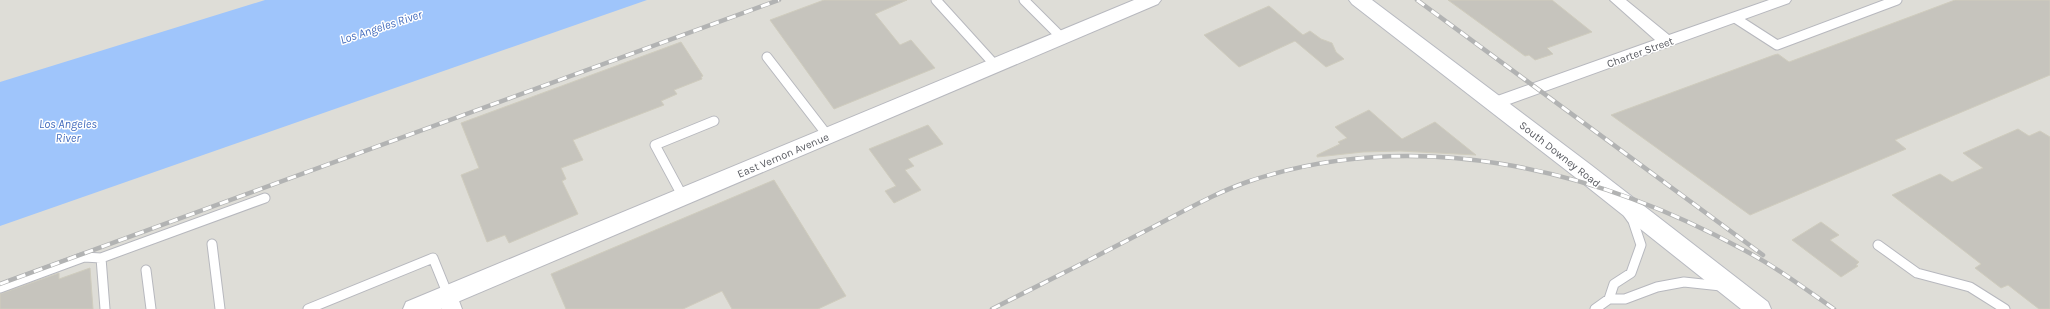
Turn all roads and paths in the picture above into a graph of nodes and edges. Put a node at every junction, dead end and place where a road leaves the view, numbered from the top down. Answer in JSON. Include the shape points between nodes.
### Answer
{"nodes":[{"id":1,"x":936,"y":0,"type":"edge"},
{"id":2,"x":1024,"y":0,"type":"edge"},
{"id":3,"x":1151,"y":0,"type":"edge"},
{"id":4,"x":1359,"y":0,"type":"edge"},
{"id":5,"x":1617,"y":0,"type":"edge"},
{"id":6,"x":1784,"y":0,"type":"edge"},
{"id":7,"x":1897,"y":0,"type":"edge"},
{"id":8,"x":1735,"y":18,"type":"junction"},
{"id":9,"x":1062,"y":38,"type":"junction"},
{"id":10,"x":1667,"y":42,"type":"junction"},
{"id":11,"x":767,"y":57,"type":"dead end"},
{"id":12,"x":996,"y":65,"type":"junction"},
{"id":13,"x":1495,"y":103,"type":"junction"},
{"id":14,"x":714,"y":121,"type":"dead end"},
{"id":15,"x":828,"y":136,"type":"junction"},
{"id":16,"x":683,"y":196,"type":"junction"},
{"id":17,"x":265,"y":198,"type":"dead end"},
{"id":18,"x":1619,"y":199,"type":"junction"},
{"id":19,"x":212,"y":244,"type":"dead end"},
{"id":20,"x":1878,"y":246,"type":"dead end"},
{"id":21,"x":101,"y":258,"type":"junction"},
{"id":22,"x":146,"y":270,"type":"dead end"},
{"id":23,"x":1729,"y":286,"type":"junction"},
{"id":24,"x":0,"y":288,"type":"edge"},
{"id":25,"x":1609,"y":299,"type":"junction"},
{"id":26,"x":450,"y":302,"type":"edge"},
{"id":27,"x":1599,"y":308,"type":"edge"},
{"id":28,"x":105,"y":309,"type":"edge"},
{"id":29,"x":151,"y":309,"type":"edge"},
{"id":30,"x":220,"y":309,"type":"edge"},
{"id":31,"x":308,"y":309,"type":"edge"},
{"id":32,"x":415,"y":309,"type":"edge"},
{"id":33,"x":1759,"y":309,"type":"edge"},
{"id":34,"x":2005,"y":309,"type":"edge"}],
"edges":[{"from":1,"to":12,"type":"lane"},
{"from":2,"to":9,"type":"lane"},
{"from":3,"to":9,"type":"street","name":"East Vernon Avenue"},
{"from":4,"to":13,"type":"street","name":"South Downey Road"},
{"from":5,"to":10,"type":"street"},
{"from":6,"to":8,"type":"street","name":"Charter Street"},
{"from":7,"to":8,"type":"lane","via":[[1777,45]]},
{"from":8,"to":10,"type":"street","name":"Charter Street"},
{"from":9,"to":12,"type":"street","name":"East Vernon Avenue"},
{"from":10,"to":13,"type":"street","name":"Charter Street"},
{"from":11,"to":15,"type":"lane"},
{"from":12,"to":15,"type":"street","name":"East Vernon Avenue"},
{"from":13,"to":18,"type":"street","name":"South Downey Road"},
{"from":14,"to":16,"type":"lane","via":[[655,145]]},
{"from":15,"to":16,"type":"street","name":"East Vernon Avenue"},
{"from":16,"to":26,"type":"street","name":"East Vernon Avenue"},
{"from":17,"to":21,"type":"lane"},
{"from":18,"to":23,"type":"street","name":"South Downey Road"},
{"from":18,"to":25,"type":"lane","via":[[1633,221],[1641,245],[1631,273],[1614,284]]},
{"from":19,"to":30,"type":"lane"},
{"from":20,"to":34,"type":"lane","via":[[1917,273],[1970,286]]},
{"from":21,"to":24,"type":"lane","via":[[84,257]]},
{"from":21,"to":28,"type":"lane"},
{"from":22,"to":29,"type":"lane"},
{"from":23,"to":25,"type":"lane","via":[[1684,282],[1657,287],[1625,299]]},
{"from":23,"to":33,"type":"street","name":"South Downey Road"},
{"from":25,"to":27,"type":"lane"},
{"from":26,"to":31,"type":"lane","via":[[433,258]]},
{"from":26,"to":32,"type":"street","name":"East Vernon Avenue"}]}
